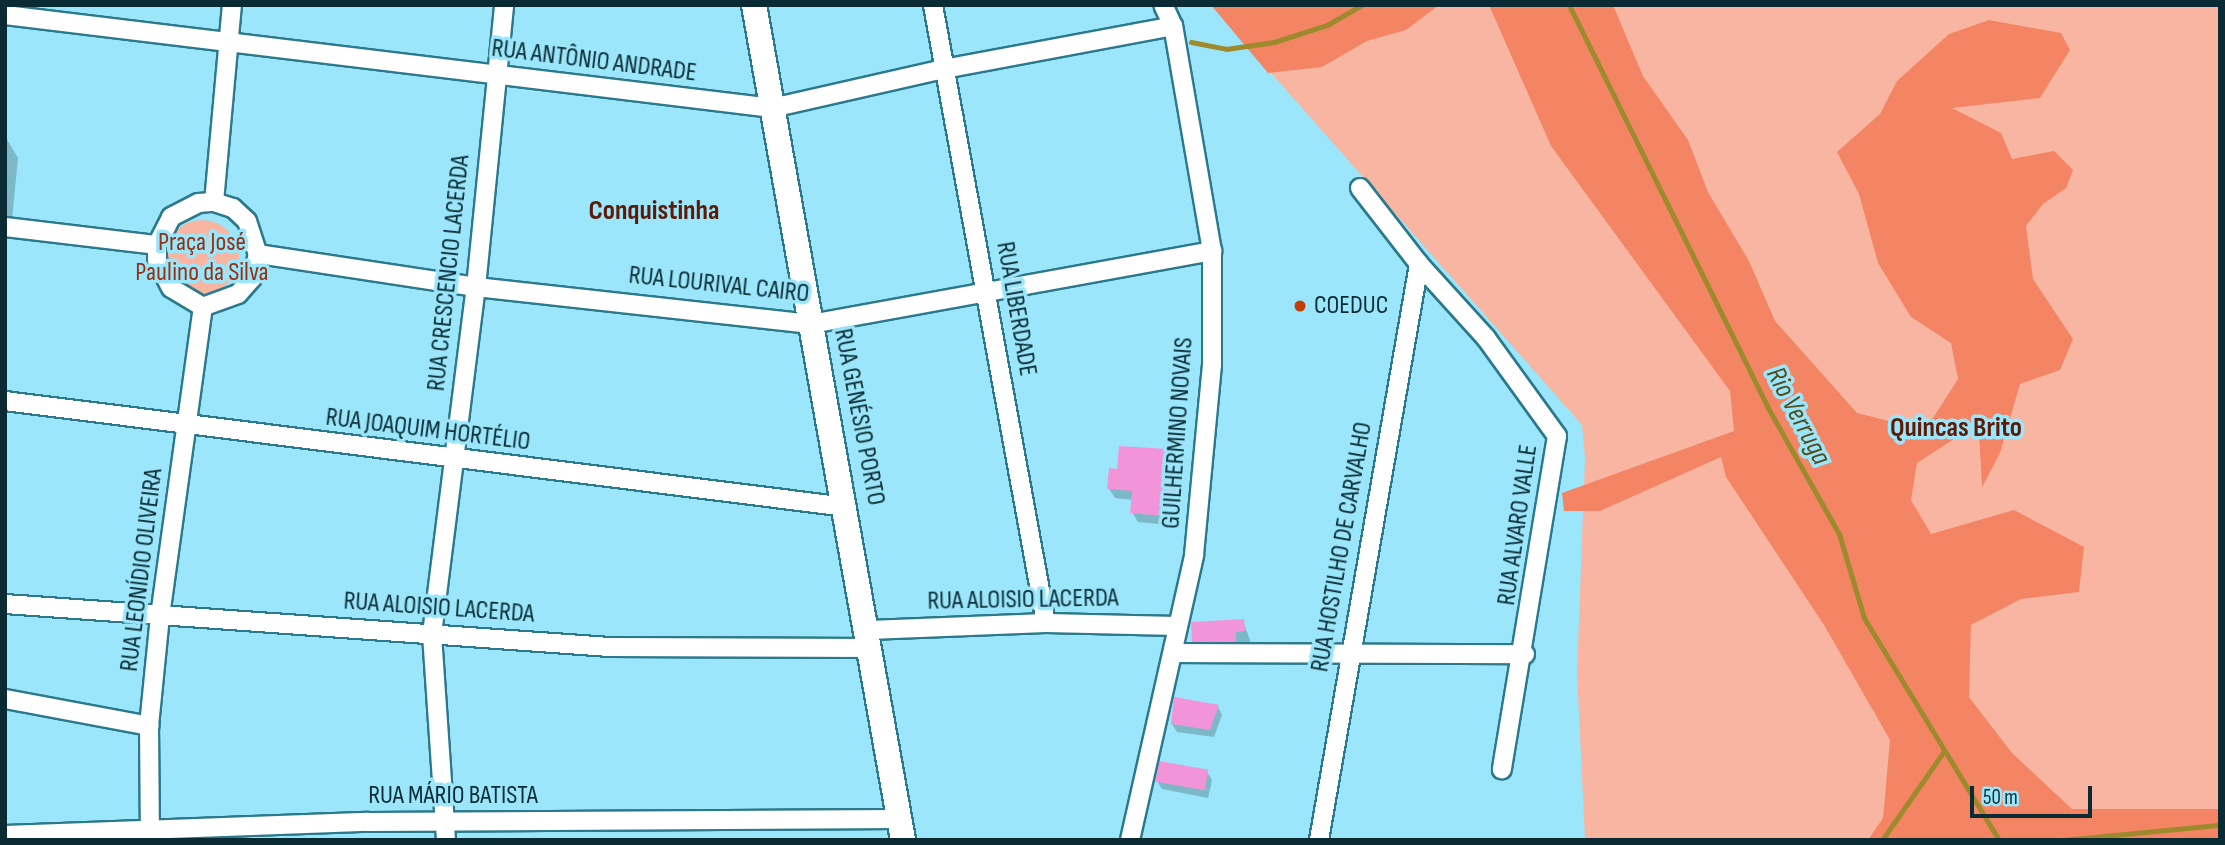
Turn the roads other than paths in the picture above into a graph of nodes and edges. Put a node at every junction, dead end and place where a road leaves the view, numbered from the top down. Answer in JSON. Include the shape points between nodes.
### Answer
{"nodes":[{"id":1,"x":232,"y":5,"type":"edge"},
{"id":2,"x":504,"y":5,"type":"edge"},
{"id":3,"x":754,"y":5,"type":"edge"},
{"id":4,"x":933,"y":5,"type":"edge"},
{"id":5,"x":1163,"y":5,"type":"edge"},
{"id":6,"x":5,"y":15,"type":"edge"},
{"id":7,"x":1173,"y":26,"type":"junction"},
{"id":8,"x":228,"y":43,"type":"junction"},
{"id":9,"x":944,"y":69,"type":"junction"},
{"id":10,"x":496,"y":76,"type":"junction"},
{"id":11,"x":772,"y":108,"type":"junction"},
{"id":12,"x":1360,"y":188,"type":"dead end"},
{"id":13,"x":214,"y":202,"type":"junction"},
{"id":14,"x":5,"y":227,"type":"edge"},
{"id":15,"x":157,"y":245,"type":"junction"},
{"id":16,"x":1212,"y":251,"type":"junction"},
{"id":17,"x":258,"y":254,"type":"junction"},
{"id":18,"x":1419,"y":264,"type":"junction"},
{"id":19,"x":476,"y":286,"type":"junction"},
{"id":20,"x":986,"y":291,"type":"junction"},
{"id":21,"x":203,"y":307,"type":"junction"},
{"id":22,"x":811,"y":324,"type":"junction"},
{"id":23,"x":5,"y":401,"type":"edge"},
{"id":24,"x":187,"y":427,"type":"junction"},
{"id":25,"x":453,"y":460,"type":"junction"},
{"id":26,"x":846,"y":507,"type":"junction"},
{"id":27,"x":5,"y":604,"type":"edge"},
{"id":28,"x":160,"y":616,"type":"junction"},
{"id":29,"x":1046,"y":623,"type":"junction"},
{"id":30,"x":1178,"y":626,"type":"junction"},
{"id":31,"x":432,"y":634,"type":"junction"},
{"id":32,"x":870,"y":639,"type":"junction"},
{"id":33,"x":1173,"y":653,"type":"junction"},
{"id":34,"x":1525,"y":654,"type":"junction"},
{"id":35,"x":1349,"y":656,"type":"junction"},
{"id":36,"x":5,"y":699,"type":"edge"},
{"id":37,"x":149,"y":726,"type":"junction"},
{"id":38,"x":1502,"y":769,"type":"dead end"},
{"id":39,"x":902,"y":829,"type":"edge"},
{"id":40,"x":294,"y":832,"type":"edge"},
{"id":41,"x":445,"y":832,"type":"edge"},
{"id":42,"x":5,"y":835,"type":"edge"},
{"id":43,"x":150,"y":836,"type":"edge"},
{"id":44,"x":1130,"y":840,"type":"edge"},
{"id":45,"x":1319,"y":840,"type":"edge"}],
"edges":[{"from":1,"to":8,"type":"street"},
{"from":2,"to":10,"type":"street","name":"RUA CRESCENCIO LACERDA"},
{"from":3,"to":11,"type":"street","name":"RUA GENÉSIO PORTO"},
{"from":4,"to":9,"type":"street","name":"RUA LIBERDADE"},
{"from":5,"to":7,"type":"street","name":"GUILHERMINO NOVAIS"},
{"from":6,"to":8,"type":"street","name":"RUA ANTÔNIO ANDRADE"},
{"from":7,"to":9,"type":"street","name":"RUA ANTÔNIO ANDRADE"},
{"from":7,"to":16,"type":"street","name":"GUILHERMINO NOVAIS"},
{"from":8,"to":10,"type":"street","name":"RUA ANTÔNIO ANDRADE"},
{"from":8,"to":13,"type":"street"},
{"from":9,"to":11,"type":"street","name":"RUA ANTÔNIO ANDRADE"},
{"from":9,"to":20,"type":"street","name":"RUA LIBERDADE"},
{"from":10,"to":11,"type":"street","name":"RUA ANTÔNIO ANDRADE"},
{"from":10,"to":19,"type":"street","name":"RUA CRESCENCIO LACERDA"},
{"from":11,"to":22,"type":"street","name":"RUA GENÉSIO PORTO"},
{"from":12,"to":18,"type":"street","name":"RUA ALVARO VALLE"},
{"from":13,"to":15,"type":"street","via":[[177,212]]},
{"from":13,"to":17,"type":"street","via":[[233,208],[247,221]]},
{"from":14,"to":15,"type":"street"},
{"from":15,"to":21,"type":"street","via":[[157,260],[171,289]]},
{"from":16,"to":20,"type":"street","name":"RUA LOURIVAL CAIRO"},
{"from":16,"to":30,"type":"street","name":"GUILHERMINO NOVAIS","via":[[1212,365],[1204,489]]},
{"from":17,"to":19,"type":"street","name":"RUA LOURIVAL CAIRO"},
{"from":17,"to":21,"type":"street","via":[[252,278],[238,294]]},
{"from":18,"to":34,"type":"street","name":"RUA ALVARO VALLE","via":[[1486,338],[1557,436]]},
{"from":18,"to":35,"type":"street","name":"RUA HOSTILHO DE CARVALHO"},
{"from":19,"to":22,"type":"street","name":"RUA LOURIVAL CAIRO"},
{"from":19,"to":25,"type":"street","name":"RUA CRESCENCIO LACERDA"},
{"from":20,"to":22,"type":"street","name":"RUA LOURIVAL CAIRO"},
{"from":20,"to":29,"type":"street","name":"RUA LIBERDADE"},
{"from":21,"to":24,"type":"street","name":"RUA LEONÍDIO OLIVEIRA"},
{"from":22,"to":26,"type":"street","name":"RUA GENÉSIO PORTO"},
{"from":23,"to":24,"type":"street","name":"RUA JOAQUIM HORTÉLIO"},
{"from":24,"to":25,"type":"street","name":"RUA JOAQUIM HORTÉLIO"},
{"from":24,"to":28,"type":"street","name":"RUA LEONÍDIO OLIVEIRA"},
{"from":25,"to":26,"type":"street","name":"RUA JOAQUIM HORTÉLIO"},
{"from":25,"to":31,"type":"street","name":"RUA CRESCENCIO LACERDA"},
{"from":26,"to":32,"type":"street","name":"RUA GENÉSIO PORTO"},
{"from":27,"to":28,"type":"street","name":"RUA ALOISIO LACERDA"},
{"from":28,"to":31,"type":"street","name":"RUA ALOISIO LACERDA"},
{"from":28,"to":37,"type":"street","name":"RUA LEONÍDIO OLIVEIRA"},
{"from":29,"to":30,"type":"street","name":"RUA ALOISIO LACERDA"},
{"from":29,"to":32,"type":"street","name":"RUA ALOISIO LACERDA"},
{"from":30,"to":33,"type":"street","name":"GUILHERMINO NOVAIS"},
{"from":31,"to":32,"type":"street","name":"RUA ALOISIO LACERDA","via":[[610,647]]},
{"from":31,"to":41,"type":"street","name":"RUA CRESCENCIO LACERDA"},
{"from":32,"to":39,"type":"street","name":"RUA GENÉSIO PORTO"},
{"from":33,"to":35,"type":"street"},
{"from":33,"to":44,"type":"street","name":"GUILHERMINO NOVAIS"},
{"from":34,"to":35,"type":"street"},
{"from":34,"to":38,"type":"street","name":"RUA ALVARO VALLE"},
{"from":35,"to":45,"type":"street","name":"RUA HOSTILHO DE CARVALHO"},
{"from":36,"to":37,"type":"street"},
{"from":37,"to":43,"type":"street","name":"RUA LEONÍDIO OLIVEIRA"},
{"from":39,"to":41,"type":"street","name":"RUA MÁRIO BATISTA"},
{"from":40,"to":41,"type":"street","name":"RUA MÁRIO BATISTA"},
{"from":40,"to":43,"type":"street","name":"RUA MÁRIO BATISTA"},
{"from":42,"to":43,"type":"street","name":"RUA MÁRIO BATISTA"}]}
